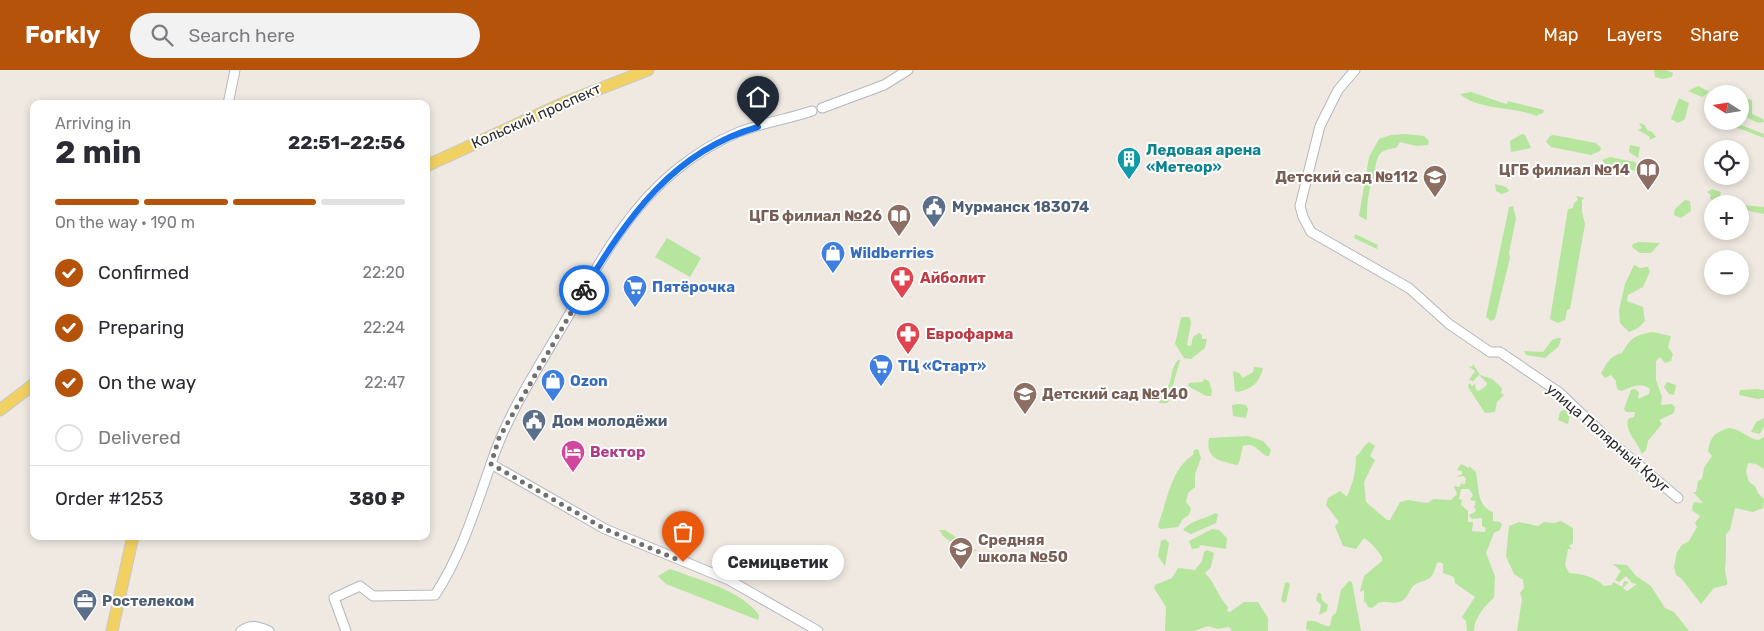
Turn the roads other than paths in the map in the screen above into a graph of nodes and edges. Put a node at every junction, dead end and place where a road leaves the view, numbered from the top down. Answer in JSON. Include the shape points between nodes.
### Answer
{"nodes":[{"id":1,"x":235,"y":70,"type":"edge"},
{"id":2,"x":648,"y":70,"type":"edge"},
{"id":3,"x":908,"y":70,"type":"edge"},
{"id":4,"x":1355,"y":70,"type":"edge"},
{"id":5,"x":229,"y":100,"type":"edge"},
{"id":6,"x":822,"y":108,"type":"dead end"},
{"id":7,"x":812,"y":111,"type":"dead end"},
{"id":8,"x":430,"y":164,"type":"edge"},
{"id":9,"x":30,"y":387,"type":"edge"},
{"id":10,"x":0,"y":410,"type":"edge"},
{"id":11,"x":491,"y":464,"type":"junction"},
{"id":12,"x":1678,"y":498,"type":"dead end"},
{"id":13,"x":132,"y":540,"type":"edge"},
{"id":14,"x":112,"y":631,"type":"edge"},
{"id":15,"x":241,"y":631,"type":"edge"},
{"id":16,"x":268,"y":631,"type":"edge"},
{"id":17,"x":346,"y":631,"type":"edge"},
{"id":18,"x":818,"y":631,"type":"edge"}],
"edges":[{"from":1,"to":5,"type":"street"},
{"from":2,"to":8,"type":"main road","name":"Кольский проспект","via":[[566,102]]},
{"from":3,"to":6,"type":"street","via":[[884,85]]},
{"from":4,"to":12,"type":"street","name":"улица Полярный Круг","via":[[1338,90],[1320,126],[1300,206],[1311,232],[1384,272],[1449,324],[1490,352],[1500,352],[1560,393],[1610,441]]},
{"from":7,"to":11,"type":"street","via":[[740,132],[706,150],[675,171],[645,200],[611,245],[550,347],[499,438]]},
{"from":9,"to":10,"type":"main road"},
{"from":11,"to":17,"type":"street","via":[[457,556],[435,595],[374,596],[360,586],[334,598]]},
{"from":11,"to":18,"type":"street","via":[[605,529],[729,580]]},
{"from":13,"to":14,"type":"main road"},
{"from":15,"to":16,"type":"street","via":[[249,626],[258,626]]}]}
